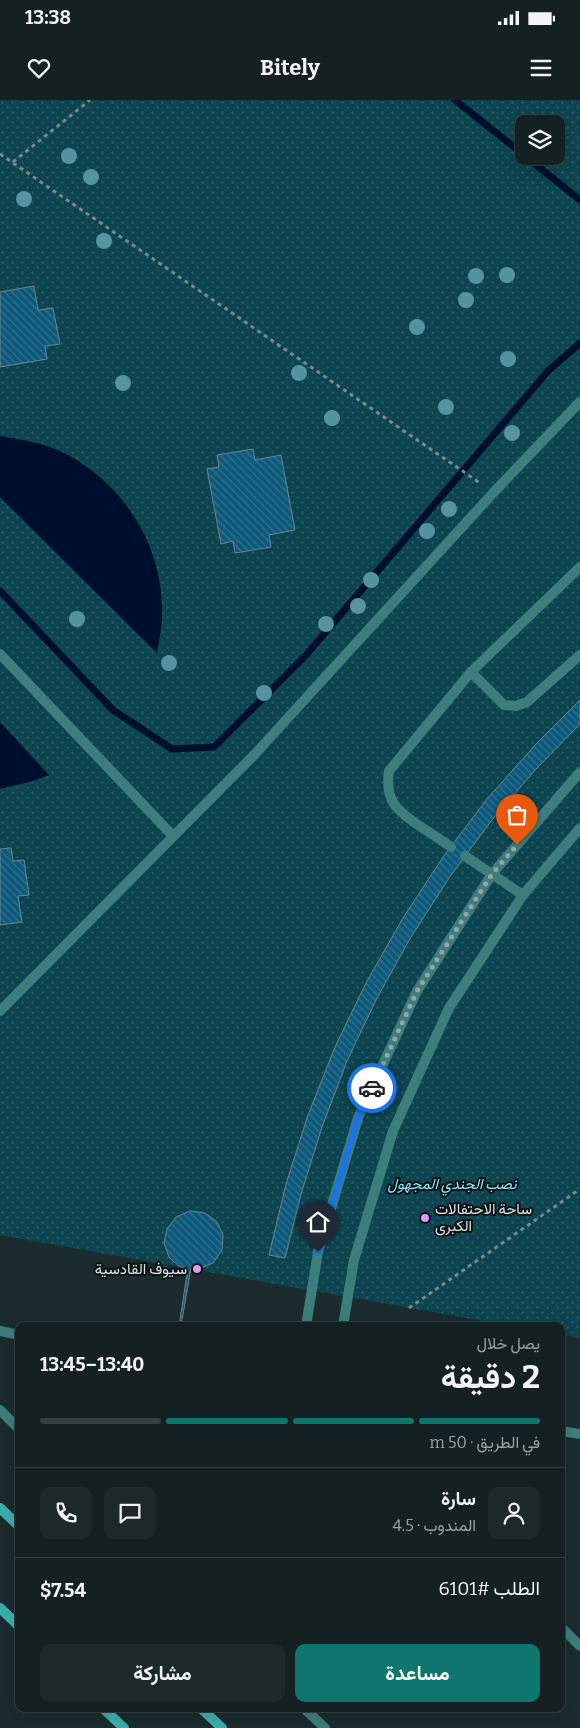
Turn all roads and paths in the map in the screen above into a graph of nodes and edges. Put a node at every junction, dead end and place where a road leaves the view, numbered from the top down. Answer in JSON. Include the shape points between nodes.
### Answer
{"nodes":[{"id":1,"x":90,"y":100,"type":"edge"},
{"id":2,"x":0,"y":154,"type":"edge"},
{"id":3,"x":13,"y":162,"type":"junction"},
{"id":4,"x":580,"y":402,"type":"edge"},
{"id":5,"x":494,"y":492,"type":"junction"},
{"id":6,"x":580,"y":566,"type":"edge"},
{"id":7,"x":0,"y":654,"type":"edge"},
{"id":8,"x":580,"y":655,"type":"edge"},
{"id":9,"x":471,"y":672,"type":"junction"},
{"id":10,"x":580,"y":772,"type":"edge"},
{"id":11,"x":580,"y":828,"type":"edge"},
{"id":12,"x":173,"y":836,"type":"junction"},
{"id":13,"x":451,"y":847,"type":"dead end"},
{"id":14,"x":465,"y":856,"type":"dead end"},
{"id":15,"x":492,"y":874,"type":"junction"},
{"id":16,"x":523,"y":895,"type":"junction"},
{"id":17,"x":0,"y":1011,"type":"edge"},
{"id":18,"x":580,"y":1189,"type":"edge"},
{"id":19,"x":409,"y":1308,"type":"dead end"},
{"id":20,"x":307,"y":1322,"type":"edge"},
{"id":21,"x":344,"y":1322,"type":"edge"},
{"id":22,"x":0,"y":1331,"type":"edge"},
{"id":23,"x":15,"y":1333,"type":"edge"},
{"id":24,"x":0,"y":1410,"type":"edge"},
{"id":25,"x":15,"y":1425,"type":"edge"},
{"id":26,"x":565,"y":1432,"type":"edge"},
{"id":27,"x":580,"y":1434,"type":"edge"},
{"id":28,"x":0,"y":1508,"type":"edge"},
{"id":29,"x":15,"y":1522,"type":"edge"},
{"id":30,"x":0,"y":1608,"type":"edge"},
{"id":31,"x":0,"y":1614,"type":"edge"},
{"id":32,"x":15,"y":1623,"type":"edge"},
{"id":33,"x":15,"y":1624,"type":"edge"},
{"id":34,"x":565,"y":1631,"type":"edge"},
{"id":35,"x":580,"y":1646,"type":"edge"},
{"id":36,"x":107,"y":1712,"type":"edge"},
{"id":37,"x":205,"y":1712,"type":"edge"},
{"id":38,"x":308,"y":1712,"type":"edge"},
{"id":39,"x":124,"y":1728,"type":"edge"},
{"id":40,"x":222,"y":1728,"type":"edge"},
{"id":41,"x":325,"y":1728,"type":"edge"}],
"edges":[{"from":1,"to":3,"type":"path"},
{"from":2,"to":3,"type":"path"},
{"from":3,"to":5,"type":"path"},
{"from":4,"to":5,"type":"street"},
{"from":5,"to":12,"type":"street","via":[[255,754]]},
{"from":6,"to":9,"type":"street"},
{"from":7,"to":12,"type":"street"},
{"from":8,"to":9,"type":"street","via":[[527,702],[516,706],[504,705]]},
{"from":9,"to":13,"type":"street","via":[[388,770],[387,782],[392,800],[400,812]]},
{"from":10,"to":15,"type":"street"},
{"from":11,"to":16,"type":"street"},
{"from":12,"to":17,"type":"street"},
{"from":14,"to":15,"type":"street"},
{"from":15,"to":16,"type":"street"},
{"from":15,"to":20,"type":"street","via":[[417,991],[358,1118],[318,1252]]},
{"from":16,"to":21,"type":"street","via":[[449,1008],[393,1131],[354,1260]]},
{"from":18,"to":19,"type":"path"},
{"from":22,"to":23,"type":"street"},
{"from":24,"to":25,"type":"street"},
{"from":26,"to":27,"type":"street"},
{"from":28,"to":29,"type":"main road"},
{"from":30,"to":32,"type":"main road"},
{"from":31,"to":33,"type":"main road"},
{"from":34,"to":35,"type":"street"},
{"from":36,"to":39,"type":"main road"},
{"from":37,"to":40,"type":"main road"},
{"from":38,"to":41,"type":"street"}]}
